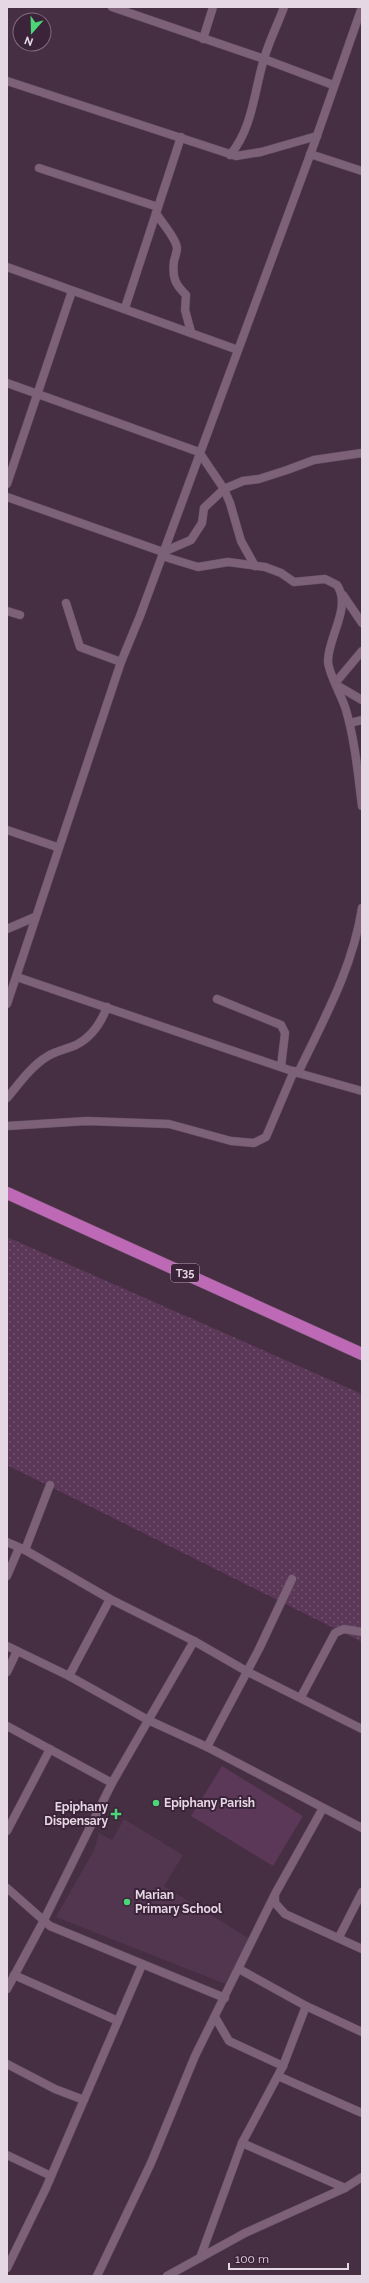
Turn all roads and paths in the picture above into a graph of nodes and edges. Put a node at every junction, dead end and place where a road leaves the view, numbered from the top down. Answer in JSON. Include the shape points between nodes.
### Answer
{"nodes":[{"id":1,"x":112,"y":7,"type":"edge"},
{"id":2,"x":214,"y":7,"type":"edge"},
{"id":3,"x":284,"y":7,"type":"edge"},
{"id":4,"x":362,"y":7,"type":"edge"},
{"id":5,"x":203,"y":39,"type":"junction"},
{"id":6,"x":264,"y":59,"type":"junction"},
{"id":7,"x":7,"y":81,"type":"edge"},
{"id":8,"x":333,"y":85,"type":"junction"},
{"id":9,"x":317,"y":136,"type":"junction"},
{"id":10,"x":181,"y":137,"type":"junction"},
{"id":11,"x":310,"y":154,"type":"junction"},
{"id":12,"x":230,"y":155,"type":"junction"},
{"id":13,"x":39,"y":168,"type":"dead end"},
{"id":14,"x":362,"y":171,"type":"edge"},
{"id":15,"x":157,"y":210,"type":"junction"},
{"id":16,"x":7,"y":267,"type":"edge"},
{"id":17,"x":72,"y":291,"type":"junction"},
{"id":18,"x":125,"y":308,"type":"junction"},
{"id":19,"x":191,"y":332,"type":"junction"},
{"id":20,"x":238,"y":350,"type":"junction"},
{"id":21,"x":7,"y":383,"type":"edge"},
{"id":22,"x":38,"y":393,"type":"junction"},
{"id":23,"x":199,"y":452,"type":"junction"},
{"id":24,"x":362,"y":453,"type":"edge"},
{"id":25,"x":7,"y":484,"type":"edge"},
{"id":26,"x":224,"y":489,"type":"junction"},
{"id":27,"x":7,"y":497,"type":"edge"},
{"id":28,"x":162,"y":554,"type":"junction"},
{"id":29,"x":255,"y":566,"type":"junction"},
{"id":30,"x":342,"y":592,"type":"junction"},
{"id":31,"x":66,"y":603,"type":"dead end"},
{"id":32,"x":7,"y":611,"type":"edge"},
{"id":33,"x":20,"y":616,"type":"dead end"},
{"id":34,"x":362,"y":623,"type":"edge"},
{"id":35,"x":362,"y":651,"type":"edge"},
{"id":36,"x":121,"y":662,"type":"junction"},
{"id":37,"x":337,"y":684,"type":"junction"},
{"id":38,"x":362,"y":700,"type":"edge"},
{"id":39,"x":362,"y":720,"type":"edge"},
{"id":40,"x":350,"y":723,"type":"junction"},
{"id":41,"x":362,"y":806,"type":"edge"},
{"id":42,"x":7,"y":830,"type":"edge"},
{"id":43,"x":57,"y":847,"type":"junction"},
{"id":44,"x":362,"y":908,"type":"edge"},
{"id":45,"x":35,"y":917,"type":"junction"},
{"id":46,"x":7,"y":929,"type":"edge"},
{"id":47,"x":17,"y":976,"type":"junction"},
{"id":48,"x":217,"y":999,"type":"dead end"},
{"id":49,"x":7,"y":1001,"type":"edge"},
{"id":50,"x":107,"y":1007,"type":"junction"},
{"id":51,"x":281,"y":1067,"type":"junction"},
{"id":52,"x":296,"y":1072,"type":"junction"},
{"id":53,"x":362,"y":1092,"type":"edge"},
{"id":54,"x":7,"y":1098,"type":"edge"},
{"id":55,"x":7,"y":1126,"type":"edge"},
{"id":56,"x":7,"y":1193,"type":"edge"},
{"id":57,"x":362,"y":1354,"type":"edge"},
{"id":58,"x":50,"y":1485,"type":"dead end"},
{"id":59,"x":7,"y":1542,"type":"edge"},
{"id":60,"x":22,"y":1549,"type":"junction"},
{"id":61,"x":7,"y":1576,"type":"edge"},
{"id":62,"x":292,"y":1579,"type":"dead end"},
{"id":63,"x":110,"y":1599,"type":"junction"},
{"id":64,"x":362,"y":1632,"type":"edge"},
{"id":65,"x":194,"y":1641,"type":"junction"},
{"id":66,"x":7,"y":1646,"type":"edge"},
{"id":67,"x":17,"y":1651,"type":"junction"},
{"id":68,"x":7,"y":1672,"type":"edge"},
{"id":69,"x":248,"y":1672,"type":"junction"},
{"id":70,"x":69,"y":1676,"type":"junction"},
{"id":71,"x":301,"y":1697,"type":"junction"},
{"id":72,"x":148,"y":1720,"type":"junction"},
{"id":73,"x":7,"y":1726,"type":"edge"},
{"id":74,"x":362,"y":1729,"type":"edge"},
{"id":75,"x":207,"y":1747,"type":"junction"},
{"id":76,"x":50,"y":1749,"type":"junction"},
{"id":77,"x":112,"y":1783,"type":"junction"},
{"id":78,"x":323,"y":1808,"type":"junction"},
{"id":79,"x":362,"y":1828,"type":"edge"},
{"id":80,"x":7,"y":1831,"type":"edge"},
{"id":81,"x":7,"y":1888,"type":"edge"},
{"id":82,"x":362,"y":1892,"type":"edge"},
{"id":83,"x":275,"y":1894,"type":"junction"},
{"id":84,"x":43,"y":1922,"type":"junction"},
{"id":85,"x":339,"y":1937,"type":"junction"},
{"id":86,"x":362,"y":1948,"type":"edge"},
{"id":87,"x":142,"y":1965,"type":"junction"},
{"id":88,"x":239,"y":1969,"type":"junction"},
{"id":89,"x":11,"y":1976,"type":"edge"},
{"id":90,"x":7,"y":1989,"type":"edge"},
{"id":91,"x":225,"y":1998,"type":"junction"},
{"id":92,"x":306,"y":2006,"type":"junction"},
{"id":93,"x":215,"y":2017,"type":"junction"},
{"id":94,"x":118,"y":2021,"type":"junction"},
{"id":95,"x":362,"y":2032,"type":"edge"},
{"id":96,"x":7,"y":2064,"type":"edge"},
{"id":97,"x":283,"y":2066,"type":"junction"},
{"id":98,"x":278,"y":2076,"type":"junction"},
{"id":99,"x":84,"y":2100,"type":"junction"},
{"id":100,"x":362,"y":2113,"type":"edge"},
{"id":101,"x":242,"y":2143,"type":"junction"},
{"id":102,"x":7,"y":2155,"type":"edge"},
{"id":103,"x":51,"y":2176,"type":"junction"},
{"id":104,"x":362,"y":2177,"type":"edge"},
{"id":105,"x":345,"y":2188,"type":"junction"},
{"id":106,"x":10,"y":2251,"type":"edge"},
{"id":107,"x":200,"y":2258,"type":"junction"},
{"id":108,"x":7,"y":2268,"type":"edge"},
{"id":109,"x":97,"y":2276,"type":"edge"},
{"id":110,"x":167,"y":2276,"type":"edge"}],
"edges":[{"from":1,"to":5,"type":"street"},
{"from":2,"to":5,"type":"street"},
{"from":3,"to":6,"type":"street"},
{"from":4,"to":8,"type":"street"},
{"from":5,"to":6,"type":"street"},
{"from":6,"to":8,"type":"street"},
{"from":6,"to":12,"type":"street","via":[[251,111],[240,139]]},
{"from":7,"to":10,"type":"street"},
{"from":8,"to":9,"type":"street"},
{"from":9,"to":11,"type":"street"},
{"from":9,"to":12,"type":"street","via":[[262,152],[241,156]]},
{"from":10,"to":12,"type":"street"},
{"from":10,"to":15,"type":"street"},
{"from":11,"to":14,"type":"street"},
{"from":11,"to":20,"type":"street"},
{"from":13,"to":15,"type":"street"},
{"from":15,"to":18,"type":"street"},
{"from":15,"to":19,"type":"street","via":[[177,249],[175,279],[177,286],[186,295],[185,310]]},
{"from":16,"to":17,"type":"street"},
{"from":17,"to":18,"type":"street"},
{"from":17,"to":22,"type":"street"},
{"from":18,"to":19,"type":"street"},
{"from":19,"to":20,"type":"street"},
{"from":20,"to":23,"type":"street"},
{"from":21,"to":22,"type":"street"},
{"from":22,"to":23,"type":"street"},
{"from":22,"to":25,"type":"street"},
{"from":23,"to":26,"type":"street"},
{"from":23,"to":28,"type":"street"},
{"from":24,"to":26,"type":"street","via":[[314,460]]},
{"from":26,"to":28,"type":"street","via":[[204,508],[202,523],[191,540]]},
{"from":26,"to":29,"type":"street","via":[[241,541]]},
{"from":27,"to":28,"type":"street"},
{"from":28,"to":29,"type":"street","via":[[198,567],[221,562]]},
{"from":28,"to":36,"type":"street"},
{"from":29,"to":30,"type":"street","via":[[273,570],[294,582],[330,580]]},
{"from":30,"to":34,"type":"street"},
{"from":30,"to":37,"type":"street","via":[[343,600],[329,652],[329,667]]},
{"from":31,"to":36,"type":"street","via":[[80,647]]},
{"from":32,"to":33,"type":"street"},
{"from":35,"to":37,"type":"street"},
{"from":36,"to":43,"type":"street"},
{"from":37,"to":38,"type":"street"},
{"from":37,"to":40,"type":"street"},
{"from":39,"to":40,"type":"street"},
{"from":40,"to":41,"type":"street"},
{"from":42,"to":43,"type":"street"},
{"from":43,"to":45,"type":"street"},
{"from":44,"to":52,"type":"street","via":[[355,944],[343,978]]},
{"from":45,"to":46,"type":"street"},
{"from":45,"to":47,"type":"street"},
{"from":47,"to":49,"type":"street"},
{"from":47,"to":50,"type":"street"},
{"from":48,"to":51,"type":"street","via":[[281,1025],[285,1033]]},
{"from":50,"to":51,"type":"street"},
{"from":50,"to":54,"type":"street","via":[[100,1023],[86,1038],[78,1044],[47,1056]]},
{"from":51,"to":52,"type":"street"},
{"from":52,"to":53,"type":"street"},
{"from":52,"to":55,"type":"street","via":[[266,1136],[254,1143],[231,1141],[169,1124],[87,1121]]},
{"from":56,"to":57,"type":"highway","number":"T35"},
{"from":58,"to":60,"type":"street"},
{"from":59,"to":60,"type":"street"},
{"from":60,"to":61,"type":"street"},
{"from":60,"to":63,"type":"street"},
{"from":62,"to":69,"type":"street"},
{"from":63,"to":65,"type":"street"},
{"from":63,"to":70,"type":"street"},
{"from":64,"to":71,"type":"street","via":[[344,1629],[335,1634]]},
{"from":65,"to":69,"type":"street"},
{"from":65,"to":72,"type":"street"},
{"from":66,"to":67,"type":"street"},
{"from":67,"to":68,"type":"street"},
{"from":67,"to":70,"type":"street"},
{"from":69,"to":71,"type":"street"},
{"from":69,"to":75,"type":"street"},
{"from":70,"to":72,"type":"street"},
{"from":71,"to":74,"type":"street"},
{"from":72,"to":75,"type":"street"},
{"from":72,"to":77,"type":"street"},
{"from":73,"to":76,"type":"street"},
{"from":75,"to":78,"type":"street"},
{"from":76,"to":77,"type":"street"},
{"from":76,"to":80,"type":"street"},
{"from":77,"to":84,"type":"street"},
{"from":78,"to":79,"type":"street"},
{"from":78,"to":83,"type":"street"},
{"from":81,"to":84,"type":"street"},
{"from":82,"to":85,"type":"street"},
{"from":83,"to":85,"type":"street","via":[[276,1903],[285,1914]]},
{"from":83,"to":88,"type":"street"},
{"from":84,"to":87,"type":"street"},
{"from":84,"to":89,"type":"street"},
{"from":85,"to":86,"type":"street"},
{"from":87,"to":91,"type":"street"},
{"from":87,"to":94,"type":"street"},
{"from":88,"to":91,"type":"street"},
{"from":88,"to":92,"type":"street"},
{"from":89,"to":90,"type":"street"},
{"from":89,"to":94,"type":"street"},
{"from":91,"to":93,"type":"street"},
{"from":92,"to":95,"type":"street"},
{"from":92,"to":97,"type":"street"},
{"from":93,"to":97,"type":"street","via":[[229,2040]]},
{"from":93,"to":109,"type":"street","via":[[181,2089],[151,2163]]},
{"from":94,"to":99,"type":"street"},
{"from":96,"to":99,"type":"street","via":[[55,2089]]},
{"from":97,"to":98,"type":"street"},
{"from":98,"to":100,"type":"street"},
{"from":98,"to":101,"type":"street"},
{"from":99,"to":103,"type":"street"},
{"from":101,"to":105,"type":"street"},
{"from":101,"to":107,"type":"street"},
{"from":102,"to":103,"type":"street"},
{"from":103,"to":106,"type":"street"},
{"from":104,"to":105,"type":"street"},
{"from":105,"to":107,"type":"street","via":[[244,2233]]},
{"from":106,"to":108,"type":"street"},
{"from":107,"to":110,"type":"street"}]}
